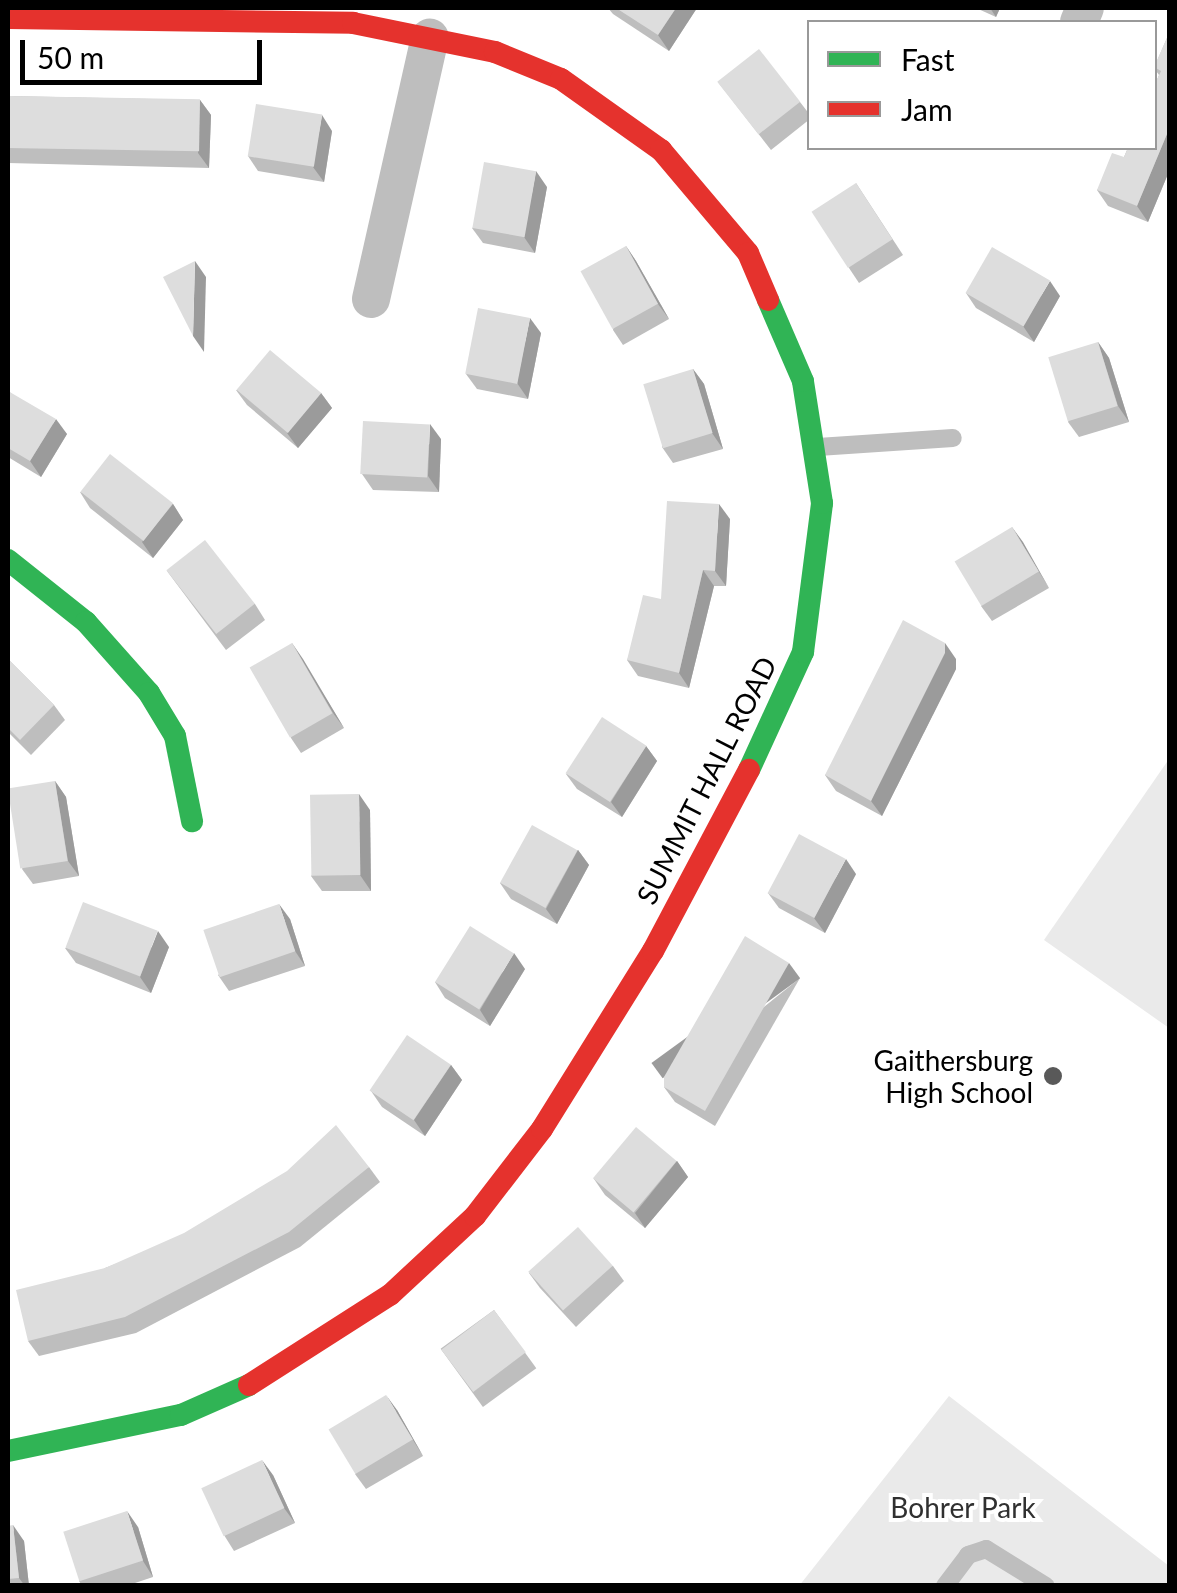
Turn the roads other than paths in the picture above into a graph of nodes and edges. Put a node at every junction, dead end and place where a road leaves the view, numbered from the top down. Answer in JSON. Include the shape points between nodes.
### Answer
{"nodes":[{"id":1,"x":8,"y":18,"type":"edge"},
{"id":2,"x":430,"y":38,"type":"junction"},
{"id":3,"x":371,"y":299,"type":"dead end"},
{"id":4,"x":953,"y":438,"type":"dead end"},
{"id":5,"x":818,"y":447,"type":"junction"},
{"id":6,"x":8,"y":560,"type":"edge"},
{"id":7,"x":192,"y":821,"type":"dead end"},
{"id":8,"x":8,"y":1452,"type":"edge"},
{"id":9,"x":945,"y":1586,"type":"edge"},
{"id":10,"x":1046,"y":1586,"type":"edge"}],
"edges":[{"from":1,"to":2,"type":"street","name":"SUMMIT HALL ROAD","via":[[353,23]]},
{"from":2,"to":3,"type":"street"},
{"from":2,"to":5,"type":"street","name":"SUMMIT HALL ROAD","via":[[561,79],[706,195],[781,319]]},
{"from":4,"to":5,"type":"lane"},
{"from":5,"to":8,"type":"street","name":"SUMMIT HALL ROAD","via":[[815,582],[803,652],[774,723],[653,951],[542,1128],[475,1216],[321,1346],[245,1387],[181,1414]]},
{"from":6,"to":7,"type":"street","via":[[86,622],[149,694],[174,736]]},
{"from":9,"to":10,"type":"lane","via":[[964,1558],[986,1549]]}]}
